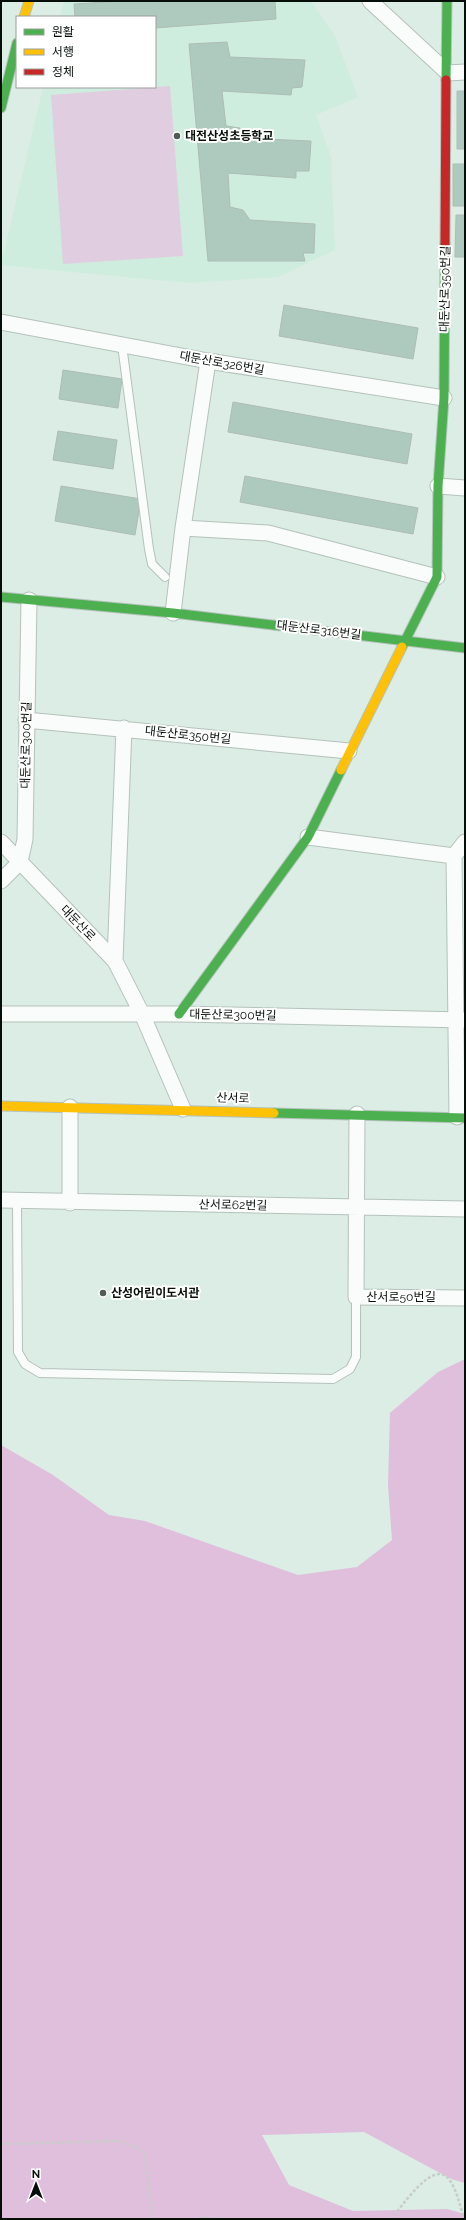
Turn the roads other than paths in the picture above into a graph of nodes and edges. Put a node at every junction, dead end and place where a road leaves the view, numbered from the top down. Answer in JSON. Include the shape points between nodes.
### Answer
{"nodes":[{"id":1,"x":29,"y":1,"type":"edge"},
{"id":2,"x":370,"y":1,"type":"edge"},
{"id":3,"x":447,"y":1,"type":"edge"},
{"id":4,"x":24,"y":16,"type":"edge"},
{"id":5,"x":16,"y":47,"type":"edge"},
{"id":6,"x":465,"y":72,"type":"edge"},
{"id":7,"x":448,"y":73,"type":"junction"},
{"id":8,"x":1,"y":108,"type":"edge"},
{"id":9,"x":1,"y":322,"type":"edge"},
{"id":10,"x":122,"y":345,"type":"junction"},
{"id":11,"x":208,"y":361,"type":"junction"},
{"id":12,"x":444,"y":398,"type":"junction"},
{"id":13,"x":438,"y":486,"type":"junction"},
{"id":14,"x":465,"y":488,"type":"edge"},
{"id":15,"x":183,"y":528,"type":"junction"},
{"id":16,"x":165,"y":576,"type":"dead end"},
{"id":17,"x":437,"y":577,"type":"junction"},
{"id":18,"x":1,"y":597,"type":"edge"},
{"id":19,"x":29,"y":600,"type":"junction"},
{"id":20,"x":173,"y":613,"type":"junction"},
{"id":21,"x":405,"y":640,"type":"junction"},
{"id":22,"x":465,"y":648,"type":"edge"},
{"id":23,"x":26,"y":720,"type":"junction"},
{"id":24,"x":124,"y":728,"type":"junction"},
{"id":25,"x":349,"y":751,"type":"junction"},
{"id":26,"x":308,"y":836,"type":"junction"},
{"id":27,"x":1,"y":842,"type":"edge"},
{"id":28,"x":465,"y":842,"type":"edge"},
{"id":29,"x":454,"y":856,"type":"junction"},
{"id":30,"x":20,"y":862,"type":"junction"},
{"id":31,"x":1,"y":881,"type":"edge"},
{"id":32,"x":115,"y":961,"type":"junction"},
{"id":33,"x":1,"y":1014,"type":"edge"},
{"id":34,"x":142,"y":1014,"type":"junction"},
{"id":35,"x":179,"y":1014,"type":"junction"},
{"id":36,"x":461,"y":1020,"type":"edge"},
{"id":37,"x":1,"y":1106,"type":"edge"},
{"id":38,"x":70,"y":1107,"type":"junction"},
{"id":39,"x":183,"y":1109,"type":"junction"},
{"id":40,"x":357,"y":1114,"type":"junction"},
{"id":41,"x":461,"y":1117,"type":"edge"},
{"id":42,"x":1,"y":1200,"type":"edge"},
{"id":43,"x":17,"y":1202,"type":"junction"},
{"id":44,"x":70,"y":1203,"type":"junction"},
{"id":45,"x":355,"y":1206,"type":"junction"},
{"id":46,"x":465,"y":1209,"type":"edge"},
{"id":47,"x":356,"y":1297,"type":"junction"},
{"id":48,"x":465,"y":1298,"type":"edge"}],
"edges":[{"from":1,"to":4,"type":"street"},
{"from":2,"to":7,"type":"street"},
{"from":3,"to":7,"type":"street","name":"대둔산로350번길"},
{"from":5,"to":8,"type":"street"},
{"from":6,"to":7,"type":"street"},
{"from":7,"to":12,"type":"street","name":"대둔산로350번길"},
{"from":9,"to":10,"type":"street","name":"대둔산로326번길"},
{"from":10,"to":11,"type":"street","name":"대둔산로326번길"},
{"from":10,"to":16,"type":"lane","via":[[149,549],[152,564]]},
{"from":11,"to":12,"type":"street","name":"대둔산로326번길"},
{"from":11,"to":15,"type":"street"},
{"from":12,"to":13,"type":"street","name":"대둔산로350번길"},
{"from":13,"to":14,"type":"street"},
{"from":13,"to":17,"type":"street","name":"대둔산로350번길"},
{"from":15,"to":17,"type":"street","via":[[268,533]]},
{"from":15,"to":20,"type":"street"},
{"from":17,"to":21,"type":"street","name":"대둔산로350번길"},
{"from":18,"to":19,"type":"street","name":"대둔산로316번길"},
{"from":19,"to":20,"type":"street","name":"대둔산로316번길"},
{"from":19,"to":23,"type":"street","name":"대둔산로300번길"},
{"from":20,"to":21,"type":"street","name":"대둔산로316번길"},
{"from":21,"to":22,"type":"street","name":"대둔산로316번길"},
{"from":21,"to":25,"type":"street","name":"대둔산로350번길"},
{"from":23,"to":24,"type":"street","name":"대둔산로350번길"},
{"from":23,"to":30,"type":"street","name":"대둔산로300번길","via":[[25,839]]},
{"from":24,"to":25,"type":"street","name":"대둔산로350번길"},
{"from":24,"to":32,"type":"street"},
{"from":25,"to":26,"type":"street","name":"대둔산로350번길"},
{"from":26,"to":29,"type":"street"},
{"from":26,"to":35,"type":"street","name":"대둔산로350번길"},
{"from":27,"to":30,"type":"street","name":"대둔산로"},
{"from":28,"to":29,"type":"street"},
{"from":29,"to":36,"type":"street"},
{"from":30,"to":31,"type":"street"},
{"from":30,"to":32,"type":"street","name":"대둔산로"},
{"from":32,"to":34,"type":"street","name":"대둔산로"},
{"from":33,"to":34,"type":"street","name":"대둔산로300번길"},
{"from":34,"to":35,"type":"street","name":"대둔산로300번길"},
{"from":34,"to":39,"type":"street","name":"대둔산로"},
{"from":35,"to":36,"type":"street","name":"대둔산로300번길"},
{"from":36,"to":41,"type":"street"},
{"from":37,"to":38,"type":"street","name":"산서로"},
{"from":38,"to":39,"type":"street","name":"산서로"},
{"from":38,"to":44,"type":"street"},
{"from":39,"to":40,"type":"street","name":"산서로"},
{"from":40,"to":41,"type":"street","name":"산서로"},
{"from":40,"to":45,"type":"street","name":"산서로50번길"},
{"from":42,"to":43,"type":"street","name":"산서로62번길"},
{"from":43,"to":44,"type":"street","name":"산서로62번길"},
{"from":43,"to":47,"type":"lane","via":[[18,1352],[25,1364],[40,1373],[333,1379],[350,1369],[356,1357]]},
{"from":44,"to":45,"type":"street","name":"산서로62번길"},
{"from":45,"to":46,"type":"street","name":"산서로62번길"},
{"from":45,"to":47,"type":"street","name":"산서로50번길"},
{"from":47,"to":48,"type":"street","name":"산서로50번길"}]}
